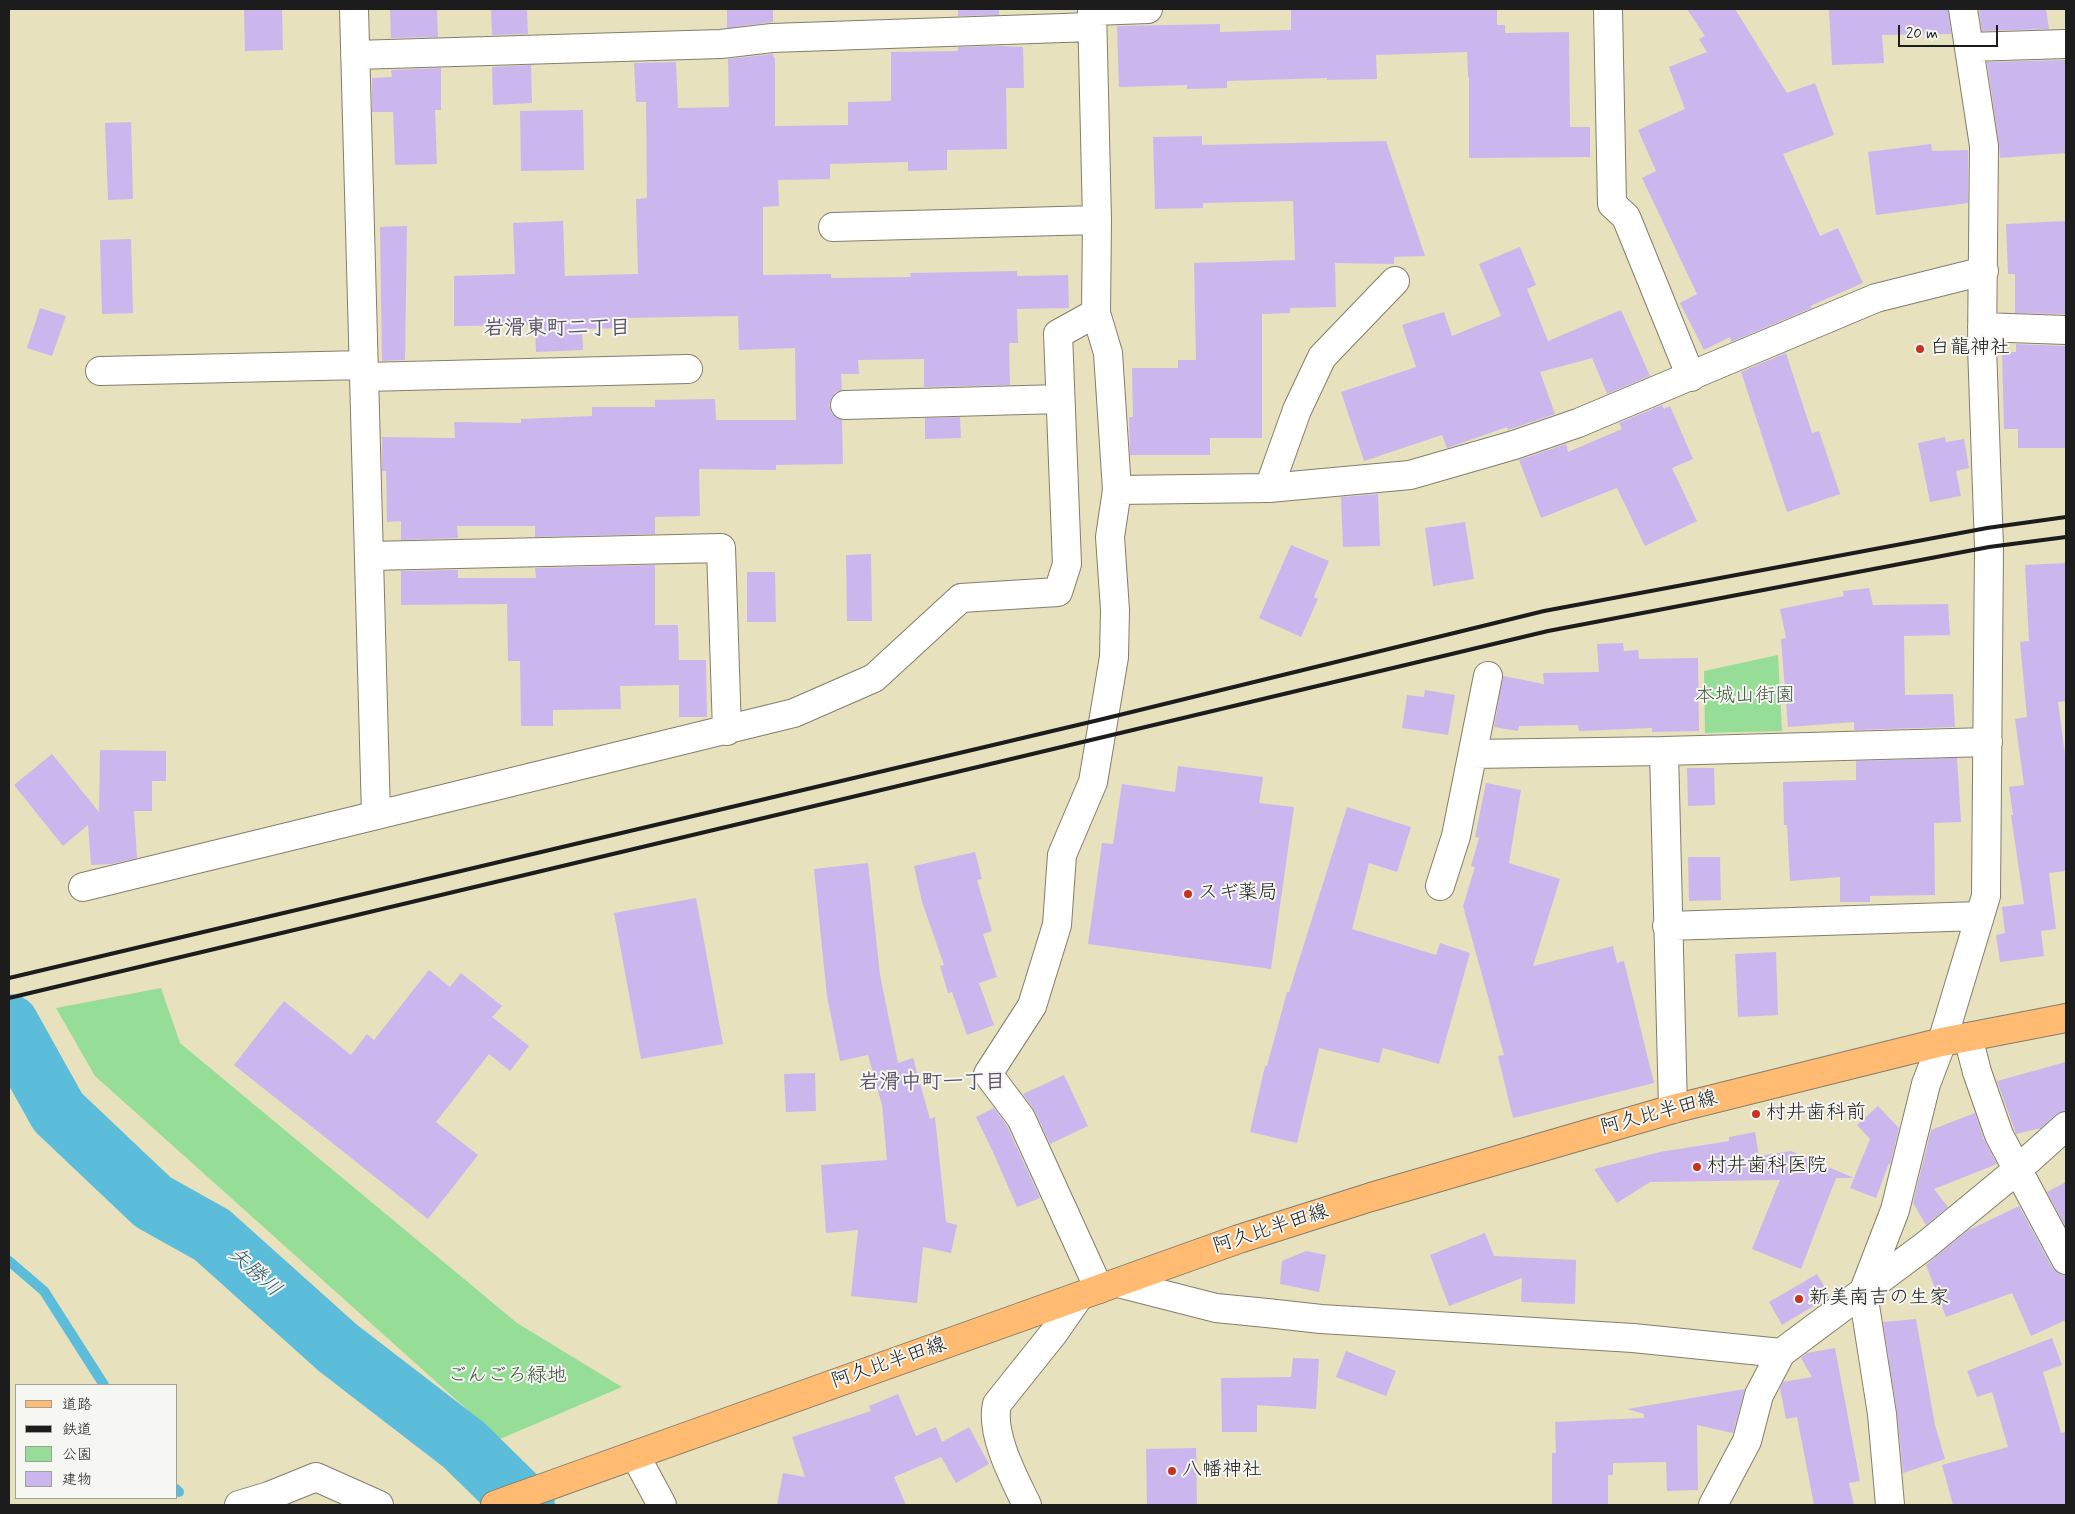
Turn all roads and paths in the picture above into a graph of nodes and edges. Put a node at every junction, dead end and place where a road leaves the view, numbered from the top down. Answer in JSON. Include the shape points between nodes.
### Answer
{"nodes":[{"id":1,"x":354,"y":9,"type":"edge"},
{"id":2,"x":1148,"y":9,"type":"edge"},
{"id":3,"x":1608,"y":9,"type":"edge"},
{"id":4,"x":1963,"y":9,"type":"edge"},
{"id":5,"x":1092,"y":16,"type":"edge"},
{"id":6,"x":2066,"y":44,"type":"edge"},
{"id":7,"x":1969,"y":48,"type":"junction"},
{"id":8,"x":355,"y":55,"type":"junction"},
{"id":9,"x":1097,"y":220,"type":"junction"},
{"id":10,"x":833,"y":227,"type":"dead end"},
{"id":11,"x":1984,"y":271,"type":"junction"},
{"id":12,"x":1395,"y":281,"type":"dead end"},
{"id":13,"x":1096,"y":314,"type":"junction"},
{"id":14,"x":1982,"y":327,"type":"junction"},
{"id":15,"x":2066,"y":330,"type":"edge"},
{"id":16,"x":688,"y":369,"type":"dead end"},
{"id":17,"x":100,"y":371,"type":"dead end"},
{"id":18,"x":364,"y":371,"type":"junction"},
{"id":19,"x":1691,"y":377,"type":"junction"},
{"id":20,"x":1060,"y":399,"type":"junction"},
{"id":21,"x":845,"y":405,"type":"dead end"},
{"id":22,"x":1269,"y":488,"type":"junction"},
{"id":23,"x":1117,"y":490,"type":"junction"},
{"id":24,"x":370,"y":556,"type":"junction"},
{"id":25,"x":1488,"y":676,"type":"dead end"},
{"id":26,"x":727,"y":731,"type":"junction"},
{"id":27,"x":1988,"y":742,"type":"junction"},
{"id":28,"x":1664,"y":751,"type":"junction"},
{"id":29,"x":1473,"y":754,"type":"junction"},
{"id":30,"x":376,"y":815,"type":"junction"},
{"id":31,"x":1440,"y":886,"type":"dead end"},
{"id":32,"x":82,"y":887,"type":"dead end"},
{"id":33,"x":1980,"y":916,"type":"junction"},
{"id":34,"x":1667,"y":926,"type":"junction"},
{"id":35,"x":2066,"y":1018,"type":"edge"},
{"id":36,"x":1968,"y":1037,"type":"junction"},
{"id":37,"x":1942,"y":1042,"type":"junction"},
{"id":38,"x":1673,"y":1109,"type":"junction"},
{"id":39,"x":2066,"y":1126,"type":"edge"},
{"id":40,"x":2017,"y":1170,"type":"junction"},
{"id":41,"x":2066,"y":1260,"type":"edge"},
{"id":42,"x":1098,"y":1290,"type":"junction"},
{"id":43,"x":1863,"y":1292,"type":"junction"},
{"id":44,"x":1781,"y":1353,"type":"junction"},
{"id":45,"x":635,"y":1456,"type":"junction"},
{"id":46,"x":239,"y":1505,"type":"edge"},
{"id":47,"x":379,"y":1505,"type":"edge"},
{"id":48,"x":495,"y":1505,"type":"edge"},
{"id":49,"x":662,"y":1505,"type":"edge"},
{"id":50,"x":1027,"y":1505,"type":"edge"},
{"id":51,"x":1713,"y":1505,"type":"edge"},
{"id":52,"x":1890,"y":1505,"type":"edge"}],
"edges":[{"from":1,"to":8,"type":"street"},
{"from":2,"to":5,"type":"street"},
{"from":3,"to":19,"type":"street","via":[[1612,204],[1626,217]]},
{"from":4,"to":7,"type":"street"},
{"from":5,"to":8,"type":"street","via":[[712,44]]},
{"from":5,"to":9,"type":"street"},
{"from":6,"to":7,"type":"street"},
{"from":7,"to":11,"type":"street","via":[[1984,146]]},
{"from":8,"to":18,"type":"street"},
{"from":9,"to":10,"type":"street"},
{"from":9,"to":13,"type":"street"},
{"from":11,"to":14,"type":"street"},
{"from":11,"to":19,"type":"street","via":[[1876,298]]},
{"from":12,"to":22,"type":"street","via":[[1322,357],[1297,410]]},
{"from":13,"to":20,"type":"street","via":[[1058,334]]},
{"from":13,"to":23,"type":"street","via":[[1108,353]]},
{"from":14,"to":15,"type":"street"},
{"from":14,"to":27,"type":"street","via":[[1989,547]]},
{"from":16,"to":18,"type":"street"},
{"from":17,"to":18,"type":"street"},
{"from":18,"to":24,"type":"street"},
{"from":19,"to":22,"type":"street","via":[[1578,423],[1410,474]]},
{"from":20,"to":21,"type":"street"},
{"from":20,"to":26,"type":"street","via":[[1067,564],[1058,592],[961,598],[874,678],[794,713]]},
{"from":22,"to":23,"type":"street"},
{"from":23,"to":42,"type":"street","via":[[1110,537],[1115,610],[1114,657],[1093,782],[1062,855],[1057,925],[1032,1006],[988,1074],[1021,1118]]},
{"from":24,"to":26,"type":"street","via":[[721,548]]},
{"from":24,"to":30,"type":"street"},
{"from":25,"to":29,"type":"street"},
{"from":26,"to":30,"type":"street"},
{"from":27,"to":28,"type":"street"},
{"from":27,"to":33,"type":"street","via":[[1986,896]]},
{"from":28,"to":29,"type":"street"},
{"from":28,"to":34,"type":"street"},
{"from":29,"to":31,"type":"street","via":[[1456,836]]},
{"from":30,"to":32,"type":"street"},
{"from":33,"to":34,"type":"street"},
{"from":33,"to":37,"type":"street"},
{"from":34,"to":38,"type":"street"},
{"from":35,"to":36,"type":"main road","name":"阿久比半田線"},
{"from":36,"to":37,"type":"main road","name":"阿久比半田線"},
{"from":36,"to":40,"type":"street","via":[[1999,1136]]},
{"from":37,"to":38,"type":"main road","name":"阿久比半田線"},
{"from":37,"to":43,"type":"street","via":[[1926,1084],[1895,1210]]},
{"from":38,"to":42,"type":"main road","name":"阿久比半田線","via":[[1371,1197],[1239,1239]]},
{"from":39,"to":40,"type":"street"},
{"from":40,"to":41,"type":"street"},
{"from":40,"to":43,"type":"street","via":[[1926,1246]]},
{"from":42,"to":44,"type":"street","via":[[1216,1308],[1321,1319],[1633,1338]]},
{"from":42,"to":45,"type":"main road","name":"阿久比半田線"},
{"from":42,"to":50,"type":"street","via":[[1053,1334],[997,1404],[994,1416],[1006,1462]]},
{"from":43,"to":44,"type":"street"},
{"from":43,"to":52,"type":"street","via":[[1882,1414]]},
{"from":44,"to":51,"type":"street","via":[[1759,1395],[1747,1441]]},
{"from":45,"to":48,"type":"main road","name":"阿久比半田線"},
{"from":45,"to":49,"type":"street"},
{"from":46,"to":47,"type":"street","via":[[316,1476]]}]}
